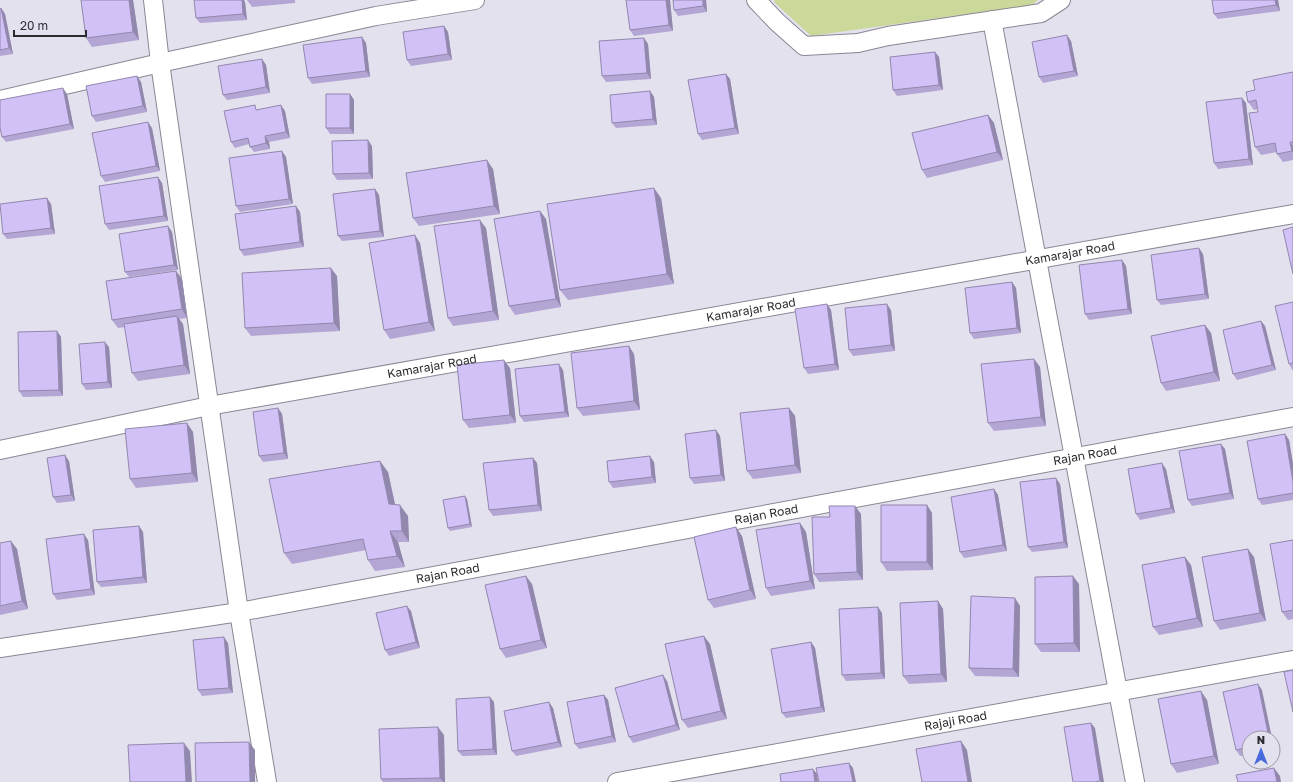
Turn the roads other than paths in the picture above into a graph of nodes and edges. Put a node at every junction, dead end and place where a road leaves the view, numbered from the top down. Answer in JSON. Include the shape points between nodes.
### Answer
{"nodes":[{"id":1,"x":153,"y":0,"type":"edge"},
{"id":2,"x":475,"y":0,"type":"edge"},
{"id":3,"x":756,"y":0,"type":"edge"},
{"id":4,"x":1061,"y":0,"type":"edge"},
{"id":5,"x":992,"y":20,"type":"junction"},
{"id":6,"x":160,"y":63,"type":"junction"},
{"id":7,"x":0,"y":100,"type":"edge"},
{"id":8,"x":1293,"y":214,"type":"edge"},
{"id":9,"x":1037,"y":260,"type":"junction"},
{"id":10,"x":209,"y":406,"type":"junction"},
{"id":11,"x":1293,"y":417,"type":"edge"},
{"id":12,"x":0,"y":450,"type":"edge"},
{"id":13,"x":1075,"y":458,"type":"junction"},
{"id":14,"x":239,"y":612,"type":"junction"},
{"id":15,"x":0,"y":648,"type":"edge"},
{"id":16,"x":1293,"y":660,"type":"edge"},
{"id":17,"x":1119,"y":691,"type":"junction"},
{"id":18,"x":268,"y":782,"type":"edge"},
{"id":19,"x":617,"y":782,"type":"edge"},
{"id":20,"x":1135,"y":782,"type":"edge"}],
"edges":[{"from":1,"to":6,"type":"street"},
{"from":2,"to":6,"type":"street","via":[[376,16]]},
{"from":3,"to":5,"type":"street","via":[[804,46],[858,43]]},
{"from":4,"to":5,"type":"street","via":[[1041,13]]},
{"from":5,"to":9,"type":"street"},
{"from":6,"to":7,"type":"street"},
{"from":6,"to":10,"type":"street"},
{"from":8,"to":9,"type":"street","name":"Kamarajar Road"},
{"from":9,"to":10,"type":"street","name":"Kamarajar Road"},
{"from":9,"to":13,"type":"street"},
{"from":10,"to":12,"type":"street","name":"Kamarajar Road"},
{"from":10,"to":14,"type":"street"},
{"from":11,"to":13,"type":"street","name":"Rajan Road"},
{"from":13,"to":14,"type":"street","name":"Rajan Road"},
{"from":13,"to":17,"type":"street"},
{"from":14,"to":15,"type":"street","name":"Rajan Road"},
{"from":14,"to":18,"type":"street"},
{"from":16,"to":17,"type":"street","name":"Rajaji Road"},
{"from":17,"to":19,"type":"street","name":"Rajaji Road"},
{"from":17,"to":20,"type":"street"}]}
